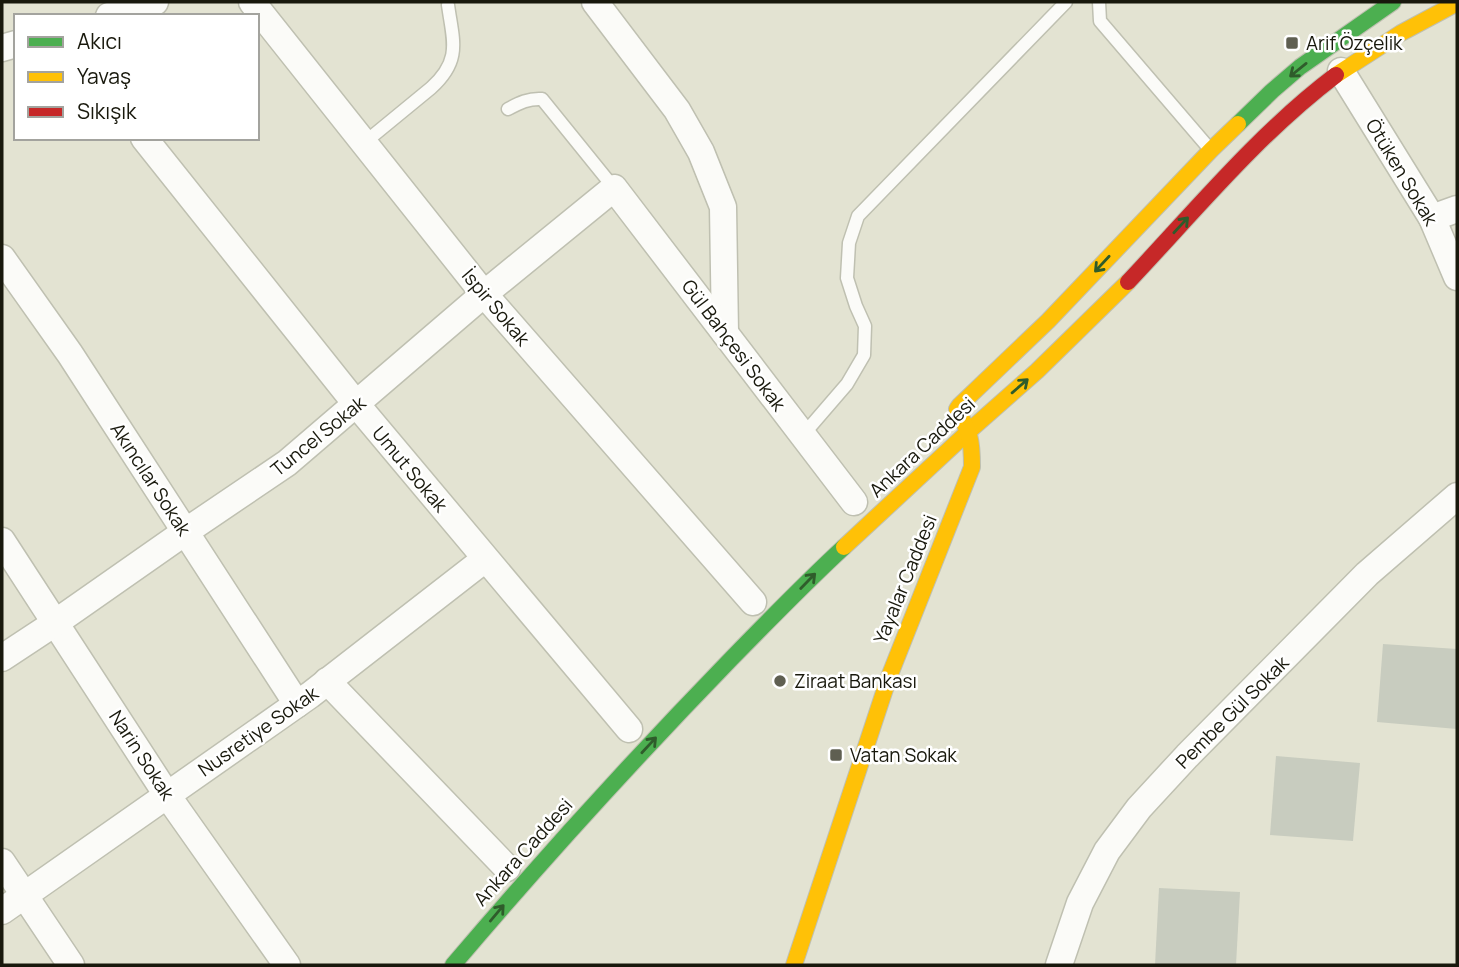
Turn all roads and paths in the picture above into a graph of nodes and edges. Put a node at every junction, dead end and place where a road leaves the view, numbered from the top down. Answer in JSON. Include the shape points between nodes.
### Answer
{"nodes":[{"id":1,"x":155,"y":2,"type":"edge"},
{"id":2,"x":252,"y":2,"type":"edge"},
{"id":3,"x":595,"y":2,"type":"edge"},
{"id":4,"x":1066,"y":2,"type":"edge"},
{"id":5,"x":1099,"y":2,"type":"edge"},
{"id":6,"x":1393,"y":2,"type":"edge"},
{"id":7,"x":1457,"y":3,"type":"edge"},
{"id":8,"x":448,"y":5,"type":"dead end"},
{"id":9,"x":116,"y":14,"type":"edge"},
{"id":10,"x":1341,"y":71,"type":"junction"},
{"id":11,"x":508,"y":109,"type":"dead end"},
{"id":12,"x":146,"y":140,"type":"edge"},
{"id":13,"x":364,"y":143,"type":"junction"},
{"id":14,"x":1211,"y":150,"type":"junction"},
{"id":15,"x":614,"y":188,"type":"junction"},
{"id":16,"x":1457,"y":209,"type":"edge"},
{"id":17,"x":1432,"y":218,"type":"junction"},
{"id":18,"x":2,"y":258,"type":"edge"},
{"id":19,"x":1457,"y":277,"type":"edge"},
{"id":20,"x":484,"y":294,"type":"junction"},
{"id":21,"x":725,"y":333,"type":"junction"},
{"id":22,"x":356,"y":405,"type":"junction"},
{"id":23,"x":951,"y":413,"type":"joint"},
{"id":24,"x":969,"y":431,"type":"junction"},
{"id":25,"x":803,"y":435,"type":"junction"},
{"id":26,"x":1457,"y":496,"type":"edge"},
{"id":27,"x":855,"y":502,"type":"dead end"},
{"id":28,"x":186,"y":532,"type":"junction"},
{"id":29,"x":2,"y":541,"type":"edge"},
{"id":30,"x":485,"y":559,"type":"junction"},
{"id":31,"x":753,"y":602,"type":"dead end"},
{"id":32,"x":55,"y":623,"type":"junction"},
{"id":33,"x":2,"y":658,"type":"edge"},
{"id":34,"x":327,"y":681,"type":"junction"},
{"id":35,"x":297,"y":704,"type":"junction"},
{"id":36,"x":629,"y":729,"type":"dead end"},
{"id":37,"x":167,"y":795,"type":"junction"},
{"id":38,"x":2,"y":862,"type":"edge"},
{"id":39,"x":506,"y":869,"type":"dead end"},
{"id":40,"x":24,"y":894,"type":"junction"},
{"id":41,"x":2,"y":911,"type":"edge"},
{"id":42,"x":71,"y":965,"type":"edge"},
{"id":43,"x":287,"y":965,"type":"edge"},
{"id":44,"x":453,"y":965,"type":"edge"},
{"id":45,"x":794,"y":965,"type":"edge"},
{"id":46,"x":1059,"y":965,"type":"edge"}],
"edges":[{"from":1,"to":9,"type":"street"},
{"from":2,"to":13,"type":"street","name":"İspir Sokak"},
{"from":3,"to":21,"type":"street","via":[[677,110],[701,152],[723,207]]},
{"from":4,"to":25,"type":"lane","via":[[858,216],[849,243],[847,278],[865,326],[864,355],[847,384]]},
{"from":5,"to":14,"type":"lane","via":[[1100,21]]},
{"from":6,"to":14,"type":"main road","name":"Ankara Caddesi","one_way":true,"via":[[1300,67]]},
{"from":7,"to":10,"type":"main road","name":"Ankara Caddesi"},
{"from":8,"to":13,"type":"lane","via":[[454,49],[447,70]]},
{"from":10,"to":17,"type":"street","name":"Ötüken Sokak"},
{"from":24,"to":10,"type":"main road","name":"Ankara Caddesi","one_way":true,"via":[[1117,294],[1242,160]]},
{"from":11,"to":15,"type":"lane","via":[[542,99]]},
{"from":12,"to":22,"type":"street","name":"Umut Sokak"},
{"from":13,"to":20,"type":"street","name":"İspir Sokak"},
{"from":14,"to":23,"type":"main road","name":"Ankara Caddesi","one_way":true,"via":[[1048,321]]},
{"from":15,"to":20,"type":"street","name":"Tuncel Sokak"},
{"from":15,"to":21,"type":"street","name":"Gül Bahçesi Sokak"},
{"from":16,"to":17,"type":"street"},
{"from":17,"to":19,"type":"street","name":"Ötüken Sokak"},
{"from":18,"to":28,"type":"street","name":"Akıncılar Sokak"},
{"from":20,"to":22,"type":"street","name":"Tuncel Sokak"},
{"from":20,"to":31,"type":"street","name":"İspir Sokak"},
{"from":21,"to":25,"type":"street","name":"Gül Bahçesi Sokak"},
{"from":22,"to":28,"type":"street","name":"Tuncel Sokak","via":[[287,463]]},
{"from":22,"to":30,"type":"street","name":"Umut Sokak"},
{"from":23,"to":24,"type":"main road","name":"Yayalar Caddesi"},
{"from":44,"to":24,"type":"main road","name":"Ankara Caddesi","one_way":true,"via":[[675,718],[815,574]]},
{"from":24,"to":45,"type":"main road","name":"Yayalar Caddesi","via":[[972,467],[888,677]]},
{"from":25,"to":27,"type":"street","name":"Gül Bahçesi Sokak"},
{"from":26,"to":46,"type":"street","name":"Pembe Gül Sokak","via":[[1367,574],[1139,808],[1107,851],[1080,902]]},
{"from":28,"to":32,"type":"street","name":"Tuncel Sokak"},
{"from":28,"to":35,"type":"street","name":"Akıncılar Sokak"},
{"from":29,"to":32,"type":"street","name":"Narin Sokak"},
{"from":30,"to":34,"type":"street","name":"Nusretiye Sokak"},
{"from":30,"to":36,"type":"street","name":"Umut Sokak"},
{"from":32,"to":33,"type":"street","name":"Tuncel Sokak"},
{"from":32,"to":37,"type":"street","name":"Narin Sokak"},
{"from":34,"to":35,"type":"street","name":"Nusretiye Sokak"},
{"from":34,"to":39,"type":"street"},
{"from":35,"to":37,"type":"street","name":"Nusretiye Sokak"},
{"from":37,"to":40,"type":"street","name":"Nusretiye Sokak"},
{"from":37,"to":43,"type":"street","name":"Narin Sokak"},
{"from":38,"to":40,"type":"street"},
{"from":40,"to":41,"type":"street","name":"Nusretiye Sokak"},
{"from":40,"to":42,"type":"street"}]}
